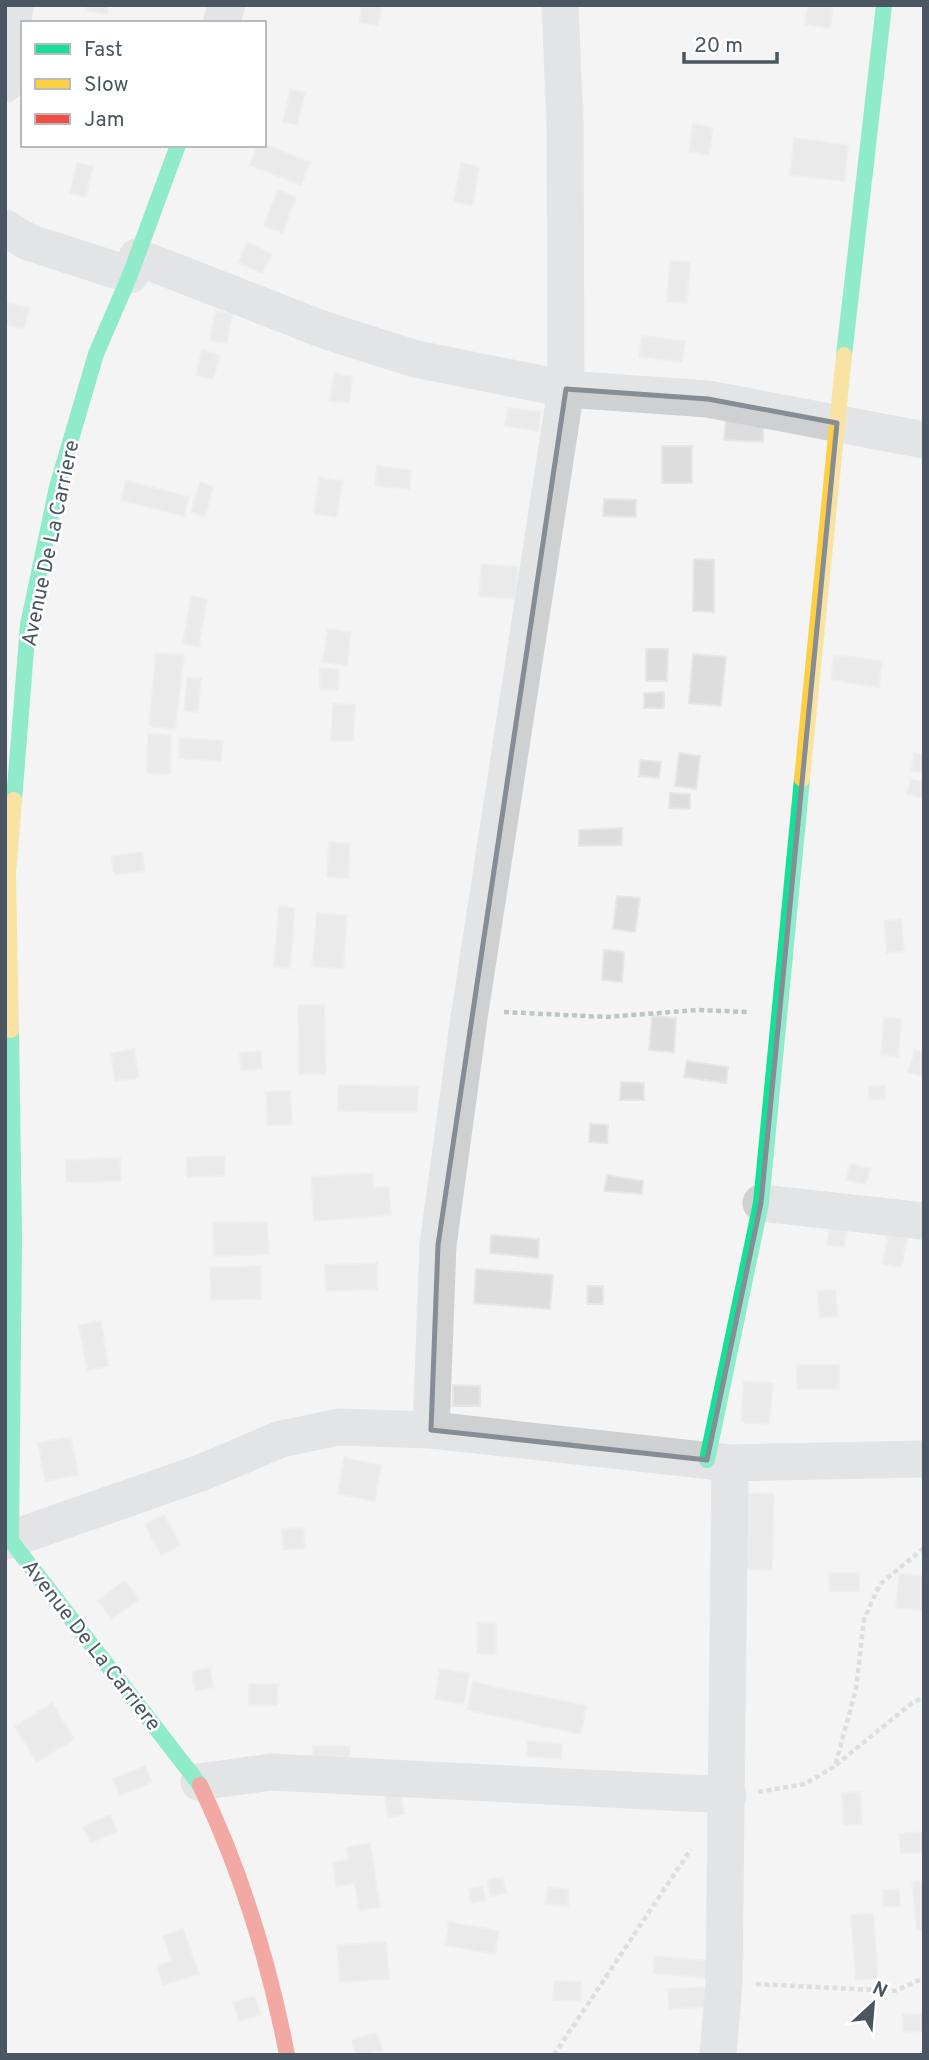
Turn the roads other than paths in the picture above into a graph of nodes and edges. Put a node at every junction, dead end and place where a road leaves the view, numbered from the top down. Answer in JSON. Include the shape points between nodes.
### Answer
{"nodes":[{"id":1,"x":15,"y":5,"type":"edge"},
{"id":2,"x":560,"y":5,"type":"edge"},
{"id":3,"x":884,"y":5,"type":"edge"},
{"id":4,"x":5,"y":84,"type":"edge"},
{"id":5,"x":176,"y":147,"type":"edge"},
{"id":6,"x":5,"y":229,"type":"edge"},
{"id":7,"x":134,"y":266,"type":"junction"},
{"id":8,"x":566,"y":389,"type":"junction"},
{"id":9,"x":837,"y":423,"type":"junction"},
{"id":10,"x":924,"y":440,"type":"edge"},
{"id":11,"x":17,"y":622,"type":"edge"},
{"id":12,"x":7,"y":873,"type":"edge"},
{"id":13,"x":761,"y":1203,"type":"junction"},
{"id":14,"x":924,"y":1221,"type":"edge"},
{"id":15,"x":430,"y":1430,"type":"junction"},
{"id":16,"x":924,"y":1459,"type":"edge"},
{"id":17,"x":719,"y":1462,"type":"junction"},
{"id":18,"x":8,"y":1541,"type":"edge"},
{"id":19,"x":199,"y":1782,"type":"junction"},
{"id":20,"x":728,"y":1795,"type":"junction"},
{"id":21,"x":287,"y":2055,"type":"edge"},
{"id":22,"x":718,"y":2055,"type":"edge"}],
"edges":[{"from":1,"to":4,"type":"street"},
{"from":2,"to":8,"type":"street"},
{"from":3,"to":9,"type":"street"},
{"from":5,"to":7,"type":"street","name":"Avenue De La Carriere"},
{"from":6,"to":7,"type":"street","via":[[28,242]]},
{"from":7,"to":8,"type":"street","via":[[416,359]]},
{"from":7,"to":11,"type":"street","name":"Avenue De La Carriere","via":[[96,354]]},
{"from":8,"to":9,"type":"street","via":[[708,399]]},
{"from":8,"to":15,"type":"street","via":[[438,1245]]},
{"from":9,"to":10,"type":"street"},
{"from":9,"to":13,"type":"street"},
{"from":11,"to":12,"type":"street","name":"Avenue De La Carriere"},
{"from":12,"to":18,"type":"street","name":"Avenue De La Carriere","via":[[14,1237]]},
{"from":13,"to":14,"type":"street"},
{"from":13,"to":17,"type":"street"},
{"from":15,"to":17,"type":"street"},
{"from":15,"to":18,"type":"street","via":[[339,1427],[282,1439]]},
{"from":16,"to":17,"type":"street"},
{"from":17,"to":20,"type":"street"},
{"from":18,"to":19,"type":"street","name":"Avenue De La Carriere"},
{"from":19,"to":20,"type":"street","via":[[271,1772]]},
{"from":19,"to":21,"type":"street","name":"Avenue De La Carriere","via":[[258,1934]]},
{"from":20,"to":22,"type":"street"}]}
